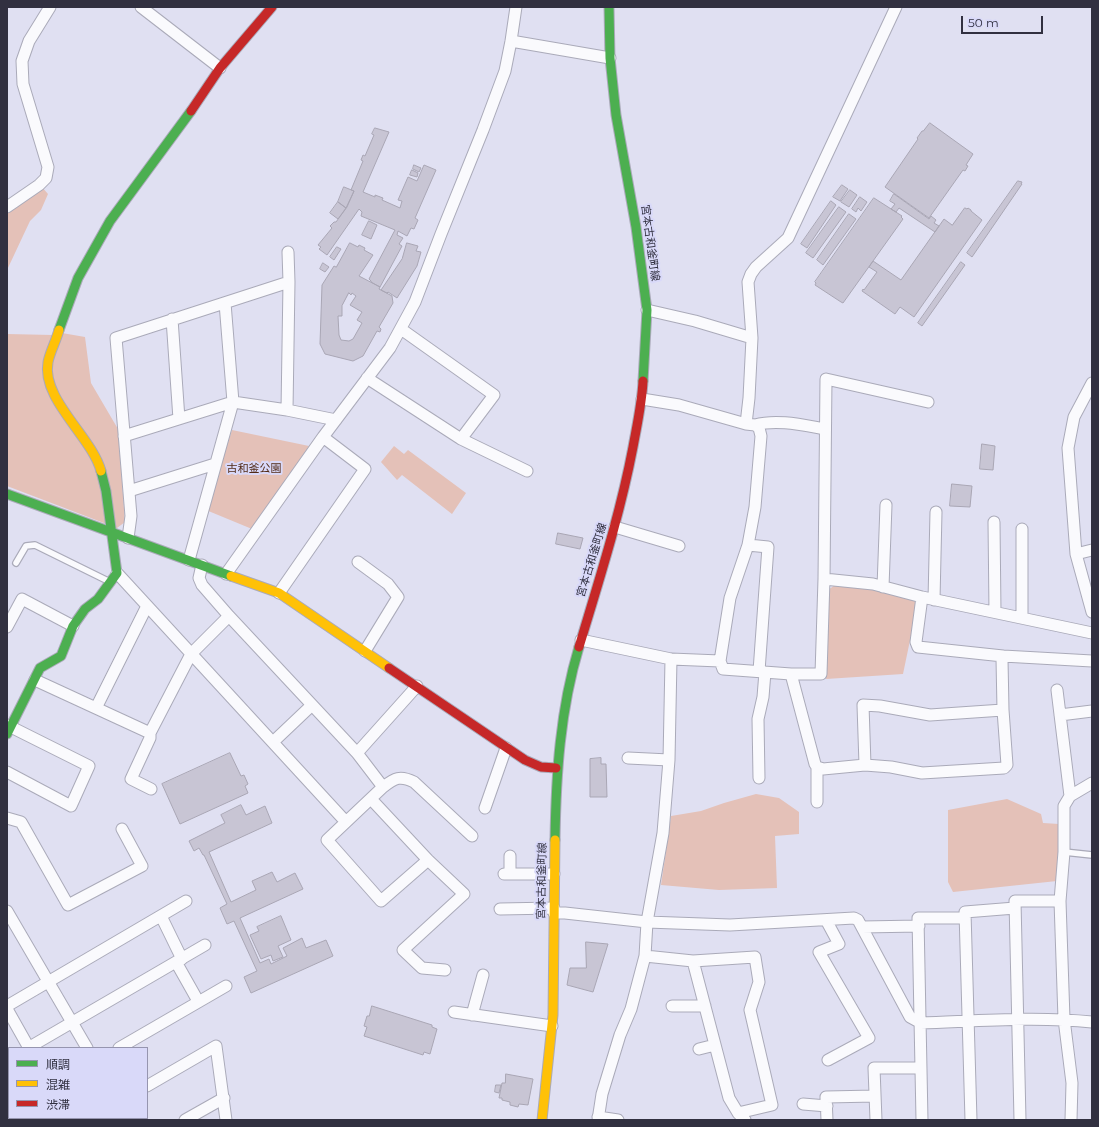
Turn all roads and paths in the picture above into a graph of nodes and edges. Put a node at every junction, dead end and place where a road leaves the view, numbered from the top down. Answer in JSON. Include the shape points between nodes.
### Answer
{"nodes":[{"id":1,"x":50,"y":7,"type":"edge"},
{"id":2,"x":141,"y":7,"type":"edge"},
{"id":3,"x":272,"y":7,"type":"edge"},
{"id":4,"x":516,"y":7,"type":"edge"},
{"id":5,"x":609,"y":7,"type":"edge"},
{"id":6,"x":896,"y":7,"type":"edge"},
{"id":7,"x":511,"y":41,"type":"junction"},
{"id":8,"x":610,"y":58,"type":"junction"},
{"id":9,"x":220,"y":68,"type":"junction"},
{"id":10,"x":7,"y":206,"type":"edge"},
{"id":11,"x":288,"y":252,"type":"dead end"},
{"id":12,"x":289,"y":282,"type":"junction"},
{"id":13,"x":225,"y":303,"type":"junction"},
{"id":14,"x":647,"y":310,"type":"junction"},
{"id":15,"x":172,"y":319,"type":"junction"},
{"id":16,"x":401,"y":329,"type":"junction"},
{"id":17,"x":752,"y":338,"type":"junction"},
{"id":18,"x":367,"y":378,"type":"junction"},
{"id":19,"x":1092,"y":383,"type":"edge"},
{"id":20,"x":642,"y":399,"type":"junction"},
{"id":21,"x":233,"y":402,"type":"junction"},
{"id":22,"x":928,"y":402,"type":"dead end"},
{"id":23,"x":287,"y":410,"type":"junction"},
{"id":24,"x":179,"y":419,"type":"junction"},
{"id":25,"x":336,"y":420,"type":"junction"},
{"id":26,"x":750,"y":425,"type":"junction"},
{"id":27,"x":825,"y":429,"type":"junction"},
{"id":28,"x":124,"y":436,"type":"junction"},
{"id":29,"x":323,"y":437,"type":"junction"},
{"id":30,"x":461,"y":439,"type":"junction"},
{"id":31,"x":215,"y":464,"type":"junction"},
{"id":32,"x":527,"y":471,"type":"dead end"},
{"id":33,"x":129,"y":491,"type":"junction"},
{"id":34,"x":7,"y":494,"type":"edge"},
{"id":35,"x":886,"y":505,"type":"dead end"},
{"id":36,"x":936,"y":512,"type":"dead end"},
{"id":37,"x":994,"y":522,"type":"dead end"},
{"id":38,"x":615,"y":527,"type":"junction"},
{"id":39,"x":1022,"y":528,"type":"dead end"},
{"id":40,"x":111,"y":532,"type":"junction"},
{"id":41,"x":128,"y":538,"type":"junction"},
{"id":42,"x":748,"y":545,"type":"junction"},
{"id":43,"x":679,"y":546,"type":"dead end"},
{"id":44,"x":1092,"y":550,"type":"edge"},
{"id":45,"x":1076,"y":554,"type":"junction"},
{"id":46,"x":189,"y":560,"type":"junction"},
{"id":47,"x":358,"y":562,"type":"dead end"},
{"id":48,"x":16,"y":563,"type":"dead end"},
{"id":49,"x":202,"y":565,"type":"junction"},
{"id":50,"x":116,"y":573,"type":"junction"},
{"id":51,"x":226,"y":574,"type":"junction"},
{"id":52,"x":824,"y":579,"type":"junction"},
{"id":53,"x":110,"y":582,"type":"junction"},
{"id":54,"x":883,"y":586,"type":"junction"},
{"id":55,"x":279,"y":593,"type":"junction"},
{"id":56,"x":922,"y":597,"type":"junction"},
{"id":57,"x":934,"y":600,"type":"junction"},
{"id":58,"x":147,"y":606,"type":"junction"},
{"id":59,"x":994,"y":612,"type":"junction"},
{"id":60,"x":1092,"y":612,"type":"edge"},
{"id":61,"x":229,"y":616,"type":"junction"},
{"id":62,"x":1022,"y":618,"type":"junction"},
{"id":63,"x":73,"y":626,"type":"junction"},
{"id":64,"x":7,"y":627,"type":"edge"},
{"id":65,"x":1092,"y":633,"type":"edge"},
{"id":66,"x":580,"y":640,"type":"junction"},
{"id":67,"x":365,"y":651,"type":"junction"},
{"id":68,"x":191,"y":654,"type":"junction"},
{"id":69,"x":1003,"y":656,"type":"junction"},
{"id":70,"x":671,"y":659,"type":"junction"},
{"id":71,"x":720,"y":661,"type":"junction"},
{"id":72,"x":1092,"y":661,"type":"edge"},
{"id":73,"x":762,"y":671,"type":"junction"},
{"id":74,"x":791,"y":674,"type":"junction"},
{"id":75,"x":35,"y":680,"type":"junction"},
{"id":76,"x":417,"y":686,"type":"junction"},
{"id":77,"x":1057,"y":690,"type":"dead end"},
{"id":78,"x":312,"y":706,"type":"junction"},
{"id":79,"x":96,"y":708,"type":"junction"},
{"id":80,"x":1003,"y":710,"type":"junction"},
{"id":81,"x":1092,"y":711,"type":"edge"},
{"id":82,"x":1060,"y":715,"type":"junction"},
{"id":83,"x":8,"y":729,"type":"edge"},
{"id":84,"x":150,"y":734,"type":"junction"},
{"id":85,"x":273,"y":742,"type":"junction"},
{"id":86,"x":506,"y":748,"type":"junction"},
{"id":87,"x":357,"y":753,"type":"junction"},
{"id":88,"x":628,"y":758,"type":"dead end"},
{"id":89,"x":669,"y":760,"type":"junction"},
{"id":90,"x":865,"y":765,"type":"junction"},
{"id":91,"x":817,"y":767,"type":"junction"},
{"id":92,"x":556,"y":768,"type":"junction"},
{"id":93,"x":7,"y":772,"type":"edge"},
{"id":94,"x":759,"y":778,"type":"dead end"},
{"id":95,"x":1092,"y":783,"type":"edge"},
{"id":96,"x":383,"y":787,"type":"junction"},
{"id":97,"x":151,"y":789,"type":"dead end"},
{"id":98,"x":1070,"y":796,"type":"junction"},
{"id":99,"x":371,"y":799,"type":"junction"},
{"id":100,"x":817,"y":802,"type":"dead end"},
{"id":101,"x":485,"y":808,"type":"dead end"},
{"id":102,"x":7,"y":818,"type":"edge"},
{"id":103,"x":346,"y":822,"type":"junction"},
{"id":104,"x":122,"y":829,"type":"dead end"},
{"id":105,"x":472,"y":836,"type":"dead end"},
{"id":106,"x":1064,"y":852,"type":"junction"},
{"id":107,"x":1092,"y":855,"type":"edge"},
{"id":108,"x":510,"y":856,"type":"dead end"},
{"id":109,"x":428,"y":860,"type":"junction"},
{"id":110,"x":554,"y":874,"type":"junction"},
{"id":111,"x":186,"y":900,"type":"dead end"},
{"id":112,"x":1060,"y":901,"type":"junction"},
{"id":113,"x":1015,"y":908,"type":"junction"},
{"id":114,"x":500,"y":909,"type":"dead end"},
{"id":115,"x":554,"y":910,"type":"junction"},
{"id":116,"x":7,"y":911,"type":"edge"},
{"id":117,"x":161,"y":916,"type":"junction"},
{"id":118,"x":965,"y":918,"type":"junction"},
{"id":119,"x":826,"y":920,"type":"junction"},
{"id":120,"x":647,"y":922,"type":"junction"},
{"id":121,"x":919,"y":926,"type":"junction"},
{"id":122,"x":862,"y":927,"type":"junction"},
{"id":123,"x":206,"y":945,"type":"dead end"},
{"id":124,"x":645,"y":956,"type":"junction"},
{"id":125,"x":179,"y":960,"type":"junction"},
{"id":126,"x":693,"y":961,"type":"junction"},
{"id":127,"x":445,"y":970,"type":"dead end"},
{"id":128,"x":483,"y":975,"type":"dead end"},
{"id":129,"x":48,"y":982,"type":"junction"},
{"id":130,"x":226,"y":986,"type":"dead end"},
{"id":131,"x":198,"y":1001,"type":"junction"},
{"id":132,"x":672,"y":1006,"type":"dead end"},
{"id":133,"x":705,"y":1006,"type":"junction"},
{"id":134,"x":7,"y":1007,"type":"edge"},
{"id":135,"x":454,"y":1012,"type":"dead end"},
{"id":136,"x":472,"y":1015,"type":"junction"},
{"id":137,"x":1016,"y":1019,"type":"junction"},
{"id":138,"x":1064,"y":1019,"type":"junction"},
{"id":139,"x":969,"y":1021,"type":"junction"},
{"id":140,"x":921,"y":1022,"type":"junction"},
{"id":141,"x":1092,"y":1022,"type":"edge"},
{"id":142,"x":72,"y":1023,"type":"junction"},
{"id":143,"x":552,"y":1026,"type":"junction"},
{"id":144,"x":716,"y":1045,"type":"junction"},
{"id":145,"x":27,"y":1047,"type":"edge"},
{"id":146,"x":30,"y":1047,"type":"edge"},
{"id":147,"x":86,"y":1047,"type":"edge"},
{"id":148,"x":121,"y":1047,"type":"edge"},
{"id":149,"x":699,"y":1048,"type":"dead end"},
{"id":150,"x":828,"y":1060,"type":"dead end"},
{"id":151,"x":921,"y":1068,"type":"junction"},
{"id":152,"x":148,"y":1085,"type":"edge"},
{"id":153,"x":875,"y":1096,"type":"junction"},
{"id":154,"x":224,"y":1098,"type":"junction"},
{"id":155,"x":803,"y":1104,"type":"dead end"},
{"id":156,"x":827,"y":1106,"type":"junction"},
{"id":157,"x":741,"y":1116,"type":"edge"},
{"id":158,"x":598,"y":1119,"type":"edge"},
{"id":159,"x":185,"y":1120,"type":"edge"},
{"id":160,"x":226,"y":1120,"type":"edge"},
{"id":161,"x":542,"y":1120,"type":"edge"},
{"id":162,"x":618,"y":1120,"type":"edge"},
{"id":163,"x":827,"y":1120,"type":"edge"},
{"id":164,"x":876,"y":1120,"type":"edge"},
{"id":165,"x":922,"y":1120,"type":"edge"},
{"id":166,"x":971,"y":1120,"type":"edge"},
{"id":167,"x":1020,"y":1120,"type":"edge"},
{"id":168,"x":1071,"y":1120,"type":"edge"}],
"edges":[{"from":1,"to":10,"type":"street","via":[[29,41],[22,61],[23,84],[48,167],[46,178]]},
{"from":2,"to":9,"type":"street"},
{"from":3,"to":9,"type":"street"},
{"from":4,"to":7,"type":"street"},
{"from":5,"to":8,"type":"street","name":"宮本古和釜町線"},
{"from":6,"to":17,"type":"street","via":[[788,238],[751,274],[748,282]]},
{"from":7,"to":8,"type":"street"},
{"from":7,"to":16,"type":"street","via":[[505,71],[483,130],[415,302]]},
{"from":8,"to":14,"type":"street","name":"宮本古和釜町線","via":[[616,115],[636,227]]},
{"from":9,"to":40,"type":"street","via":[[110,221],[78,278],[48,363],[49,380],[54,393],[99,465],[106,491]]},
{"from":11,"to":12,"type":"street"},
{"from":12,"to":13,"type":"street"},
{"from":12,"to":23,"type":"street"},
{"from":13,"to":15,"type":"street"},
{"from":13,"to":21,"type":"street"},
{"from":14,"to":17,"type":"street"},
{"from":14,"to":20,"type":"street","name":"宮本古和釜町線"},
{"from":15,"to":24,"type":"street"},
{"from":15,"to":28,"type":"street","via":[[116,338]]},
{"from":16,"to":18,"type":"street"},
{"from":16,"to":30,"type":"street","via":[[494,395]]},
{"from":17,"to":26,"type":"street"},
{"from":18,"to":25,"type":"street"},
{"from":18,"to":30,"type":"street"},
{"from":19,"to":45,"type":"street","via":[[1074,417],[1068,448]]},
{"from":20,"to":26,"type":"street"},
{"from":20,"to":38,"type":"street","name":"宮本古和釜町線"},
{"from":21,"to":23,"type":"street"},
{"from":21,"to":24,"type":"street"},
{"from":21,"to":31,"type":"street"},
{"from":22,"to":27,"type":"street","via":[[826,379]]},
{"from":23,"to":25,"type":"street"},
{"from":24,"to":28,"type":"street"},
{"from":25,"to":29,"type":"street"},
{"from":26,"to":27,"type":"street","via":[[766,422]]},
{"from":26,"to":42,"type":"street","via":[[759,428],[761,436],[755,507]]},
{"from":27,"to":52,"type":"street"},
{"from":28,"to":33,"type":"street"},
{"from":29,"to":51,"type":"street"},
{"from":29,"to":55,"type":"street","via":[[365,469]]},
{"from":30,"to":32,"type":"street"},
{"from":31,"to":33,"type":"street"},
{"from":31,"to":46,"type":"street"},
{"from":33,"to":41,"type":"street","via":[[131,516]]},
{"from":34,"to":40,"type":"street"},
{"from":35,"to":54,"type":"street"},
{"from":36,"to":57,"type":"street"},
{"from":37,"to":59,"type":"street"},
{"from":38,"to":43,"type":"street"},
{"from":38,"to":66,"type":"street","name":"宮本古和釜町線"},
{"from":39,"to":62,"type":"street"},
{"from":40,"to":41,"type":"street"},
{"from":40,"to":50,"type":"street"},
{"from":41,"to":46,"type":"street"},
{"from":42,"to":71,"type":"street","via":[[730,598]]},
{"from":42,"to":73,"type":"street","via":[[768,547]]},
{"from":44,"to":45,"type":"street"},
{"from":45,"to":60,"type":"street"},
{"from":46,"to":49,"type":"street"},
{"from":47,"to":67,"type":"street","via":[[388,584],[398,597]]},
{"from":48,"to":53,"type":"lane","via":[[26,546],[35,545]]},
{"from":49,"to":51,"type":"street"},
{"from":49,"to":61,"type":"street","via":[[199,578],[202,585]]},
{"from":50,"to":53,"type":"street"},
{"from":50,"to":58,"type":"street"},
{"from":51,"to":55,"type":"street"},
{"from":52,"to":54,"type":"street"},
{"from":52,"to":74,"type":"street","via":[[821,674]]},
{"from":53,"to":63,"type":"street"},
{"from":54,"to":56,"type":"street"},
{"from":55,"to":67,"type":"street"},
{"from":56,"to":57,"type":"street"},
{"from":56,"to":69,"type":"street","via":[[916,642],[918,647]]},
{"from":57,"to":59,"type":"street"},
{"from":58,"to":68,"type":"street"},
{"from":58,"to":79,"type":"street"},
{"from":59,"to":62,"type":"street"},
{"from":61,"to":68,"type":"street"},
{"from":61,"to":78,"type":"street"},
{"from":62,"to":65,"type":"street"},
{"from":63,"to":64,"type":"street","via":[[22,599]]},
{"from":63,"to":75,"type":"street","via":[[61,656],[40,668]]},
{"from":66,"to":70,"type":"street"},
{"from":66,"to":92,"type":"street","name":"宮本古和釜町線","via":[[572,671]]},
{"from":67,"to":76,"type":"street"},
{"from":68,"to":84,"type":"street"},
{"from":68,"to":85,"type":"street"},
{"from":69,"to":72,"type":"street"},
{"from":69,"to":80,"type":"street"},
{"from":70,"to":71,"type":"street"},
{"from":70,"to":89,"type":"street"},
{"from":71,"to":73,"type":"street","via":[[723,669]]},
{"from":73,"to":74,"type":"street"},
{"from":73,"to":94,"type":"street","via":[[763,697],[758,719]]},
{"from":74,"to":91,"type":"street"},
{"from":75,"to":79,"type":"street"},
{"from":75,"to":83,"type":"street"},
{"from":76,"to":86,"type":"street"},
{"from":76,"to":87,"type":"street"},
{"from":77,"to":82,"type":"street"},
{"from":78,"to":85,"type":"street"},
{"from":78,"to":87,"type":"street"},
{"from":79,"to":84,"type":"street"},
{"from":80,"to":90,"type":"street","via":[[1007,765],[1004,768],[922,773]]},
{"from":80,"to":90,"type":"street","via":[[930,715],[863,705]]},
{"from":81,"to":82,"type":"street"},
{"from":82,"to":98,"type":"street"},
{"from":83,"to":93,"type":"street","via":[[89,766],[71,806]]},
{"from":84,"to":97,"type":"street","via":[[131,779]]},
{"from":85,"to":103,"type":"street"},
{"from":86,"to":92,"type":"street","via":[[532,764]]},
{"from":86,"to":101,"type":"street"},
{"from":87,"to":96,"type":"street"},
{"from":88,"to":89,"type":"street"},
{"from":89,"to":120,"type":"street","via":[[663,833]]},
{"from":90,"to":91,"type":"street"},
{"from":91,"to":100,"type":"street"},
{"from":92,"to":110,"type":"street","name":"宮本古和釜町線"},
{"from":95,"to":98,"type":"street"},
{"from":96,"to":99,"type":"street"},
{"from":96,"to":105,"type":"street","via":[[400,778],[414,782]]},
{"from":98,"to":106,"type":"street","via":[[1064,806]]},
{"from":99,"to":103,"type":"street"},
{"from":99,"to":109,"type":"street"},
{"from":102,"to":104,"type":"street","via":[[21,822],[68,905],[142,866]]},
{"from":103,"to":109,"type":"street","via":[[327,840],[381,901]]},
{"from":106,"to":107,"type":"lane"},
{"from":106,"to":112,"type":"street"},
{"from":108,"to":110,"type":"street","via":[[507,874]]},
{"from":109,"to":127,"type":"street","via":[[464,894],[403,950],[422,968]]},
{"from":110,"to":115,"type":"street","name":"宮本古和釜町線"},
{"from":111,"to":117,"type":"street"},
{"from":112,"to":113,"type":"street","via":[[1015,901]]},
{"from":112,"to":138,"type":"street"},
{"from":113,"to":118,"type":"street","via":[[965,912]]},
{"from":113,"to":137,"type":"street"},
{"from":114,"to":115,"type":"street"},
{"from":115,"to":120,"type":"street"},
{"from":115,"to":143,"type":"street","name":"宮本古和釜町線"},
{"from":116,"to":129,"type":"street"},
{"from":117,"to":125,"type":"street"},
{"from":117,"to":129,"type":"street"},
{"from":118,"to":121,"type":"street","via":[[918,918]]},
{"from":118,"to":139,"type":"street"},
{"from":119,"to":120,"type":"street","via":[[730,925]]},
{"from":119,"to":122,"type":"street","via":[[854,918]]},
{"from":119,"to":150,"type":"street","via":[[839,944],[820,952],[869,1038]]},
{"from":120,"to":124,"type":"street"},
{"from":121,"to":122,"type":"street"},
{"from":121,"to":140,"type":"street"},
{"from":122,"to":140,"type":"street","via":[[910,1017]]},
{"from":123,"to":125,"type":"street"},
{"from":124,"to":126,"type":"street"},
{"from":124,"to":158,"type":"street","via":[[631,1009],[620,1035],[602,1094]]},
{"from":125,"to":131,"type":"street"},
{"from":125,"to":142,"type":"street"},
{"from":126,"to":133,"type":"street"},
{"from":126,"to":157,"type":"street","via":[[755,957],[759,982],[750,1010],[772,1104]]},
{"from":128,"to":136,"type":"street"},
{"from":129,"to":134,"type":"street"},
{"from":129,"to":142,"type":"street"},
{"from":130,"to":131,"type":"street"},
{"from":131,"to":148,"type":"street"},
{"from":132,"to":133,"type":"street"},
{"from":133,"to":144,"type":"street"},
{"from":134,"to":145,"type":"street"},
{"from":135,"to":136,"type":"street"},
{"from":136,"to":143,"type":"street"},
{"from":137,"to":138,"type":"street"},
{"from":137,"to":139,"type":"street"},
{"from":137,"to":167,"type":"street"},
{"from":138,"to":141,"type":"street"},
{"from":138,"to":168,"type":"street","via":[[1072,1083]]},
{"from":139,"to":140,"type":"street"},
{"from":139,"to":166,"type":"street"},
{"from":140,"to":151,"type":"street"},
{"from":142,"to":146,"type":"street"},
{"from":142,"to":147,"type":"street"},
{"from":143,"to":161,"type":"street","name":"宮本古和釜町線"},
{"from":144,"to":149,"type":"street"},
{"from":144,"to":157,"type":"street","via":[[729,1098]]},
{"from":151,"to":153,"type":"street","via":[[874,1068]]},
{"from":151,"to":165,"type":"street"},
{"from":152,"to":154,"type":"street","via":[[216,1046]]},
{"from":153,"to":156,"type":"street","via":[[826,1097]]},
{"from":153,"to":164,"type":"street"},
{"from":154,"to":159,"type":"street"},
{"from":154,"to":160,"type":"street"},
{"from":155,"to":156,"type":"street"},
{"from":156,"to":163,"type":"street"},
{"from":158,"to":162,"type":"street"}]}
